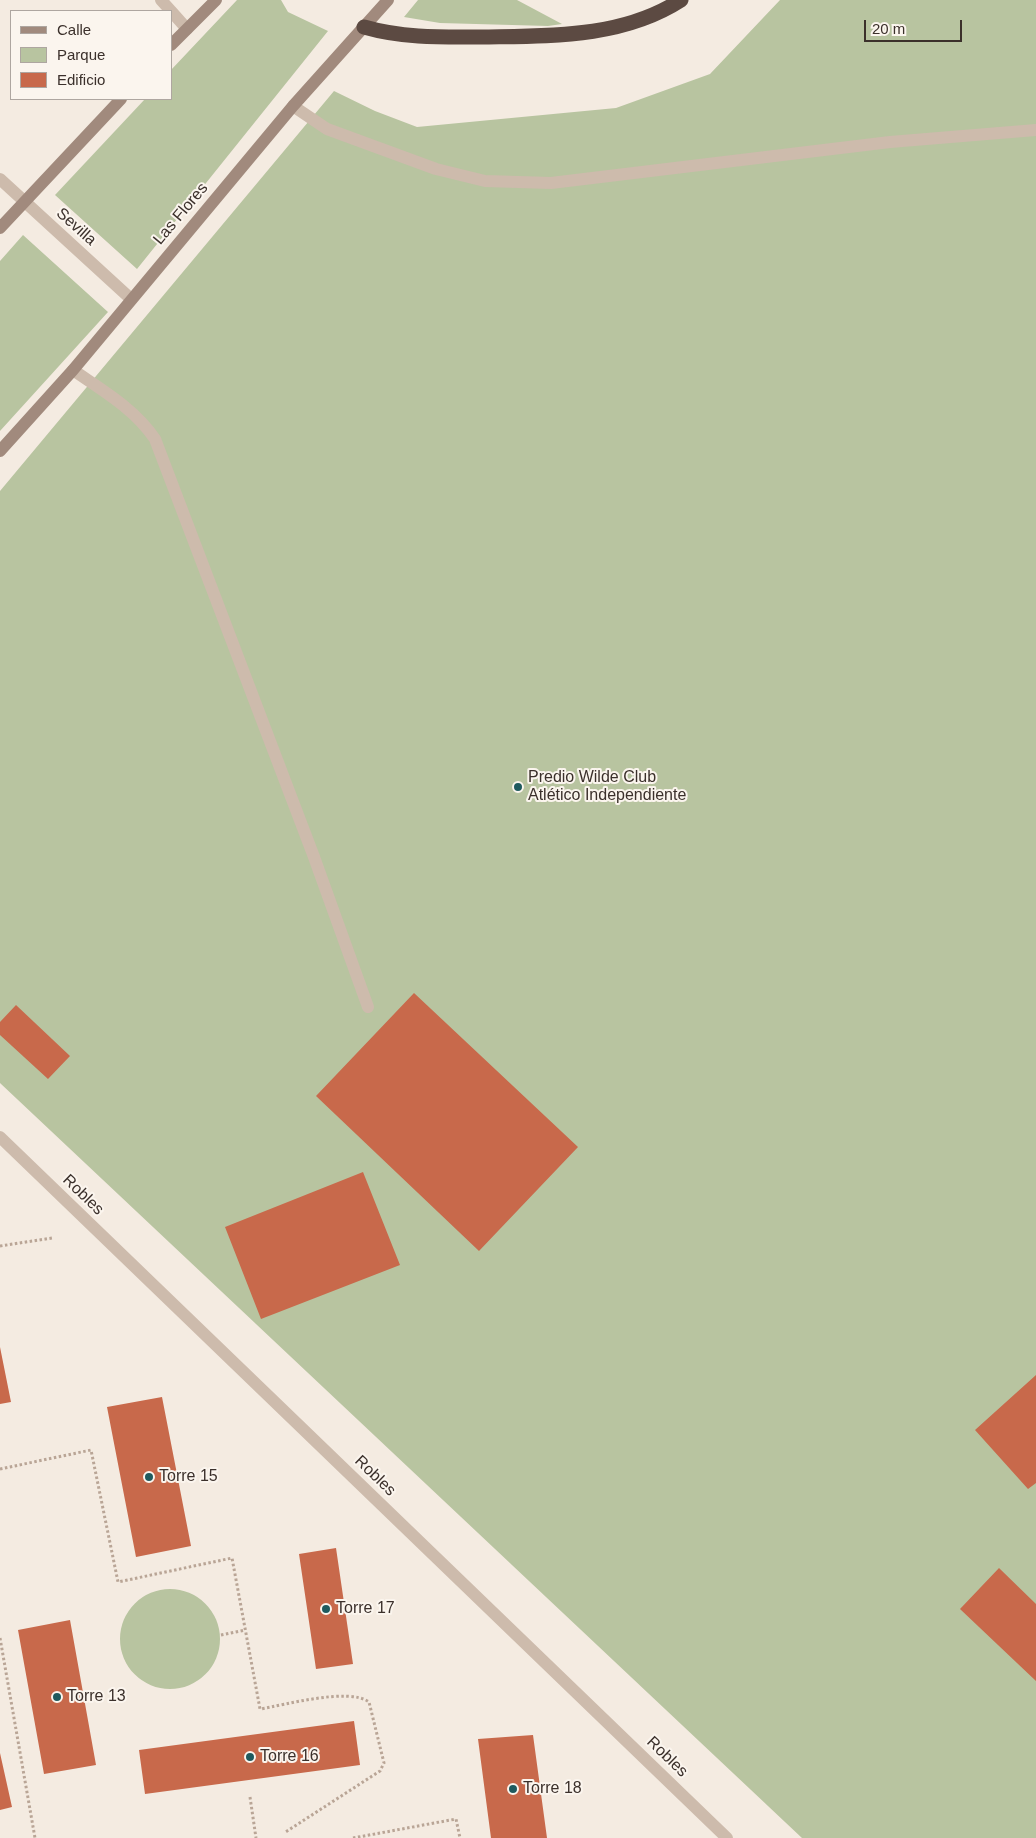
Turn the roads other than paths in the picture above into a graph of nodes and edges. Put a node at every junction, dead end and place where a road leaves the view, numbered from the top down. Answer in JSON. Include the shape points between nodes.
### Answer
{"nodes":[{"id":1,"x":161,"y":0,"type":"edge"},
{"id":2,"x":216,"y":0,"type":"edge"},
{"id":3,"x":388,"y":0,"type":"edge"},
{"id":4,"x":681,"y":0,"type":"edge"},
{"id":5,"x":170,"y":10,"type":"edge"},
{"id":6,"x":172,"y":12,"type":"edge"},
{"id":7,"x":364,"y":27,"type":"junction"},
{"id":8,"x":187,"y":29,"type":"junction"},
{"id":9,"x":172,"y":45,"type":"edge"},
{"id":10,"x":120,"y":100,"type":"edge"},
{"id":11,"x":293,"y":106,"type":"junction"},
{"id":12,"x":1036,"y":130,"type":"edge"},
{"id":13,"x":0,"y":179,"type":"edge"},
{"id":14,"x":24,"y":202,"type":"junction"},
{"id":15,"x":0,"y":228,"type":"edge"},
{"id":16,"x":131,"y":299,"type":"junction"},
{"id":17,"x":73,"y":370,"type":"junction"},
{"id":18,"x":0,"y":450,"type":"edge"},
{"id":19,"x":368,"y":1007,"type":"dead end"},
{"id":20,"x":0,"y":1137,"type":"edge"},
{"id":21,"x":728,"y":1838,"type":"edge"}],
"edges":[{"from":1,"to":5,"type":"street"},
{"from":2,"to":8,"type":"street"},
{"from":3,"to":7,"type":"street","name":"Las Flores"},
{"from":4,"to":7,"type":"highway","via":[[629,23],[559,36],[416,38]]},
{"from":6,"to":8,"type":"street"},
{"from":7,"to":11,"type":"street","name":"Las Flores"},
{"from":8,"to":9,"type":"street"},
{"from":10,"to":14,"type":"street"},
{"from":11,"to":12,"type":"street","via":[[327,129],[436,169],[486,181],[551,183],[890,142]]},
{"from":11,"to":16,"type":"street","name":"Las Flores"},
{"from":13,"to":14,"type":"street","name":"Sevilla"},
{"from":14,"to":15,"type":"street"},
{"from":14,"to":16,"type":"street","name":"Sevilla"},
{"from":16,"to":17,"type":"street","name":"Las Flores"},
{"from":17,"to":18,"type":"street","name":"Las Flores"},
{"from":17,"to":19,"type":"street","via":[[126,408],[145,424],[155,439]]},
{"from":20,"to":21,"type":"street","name":"Robles"}]}
